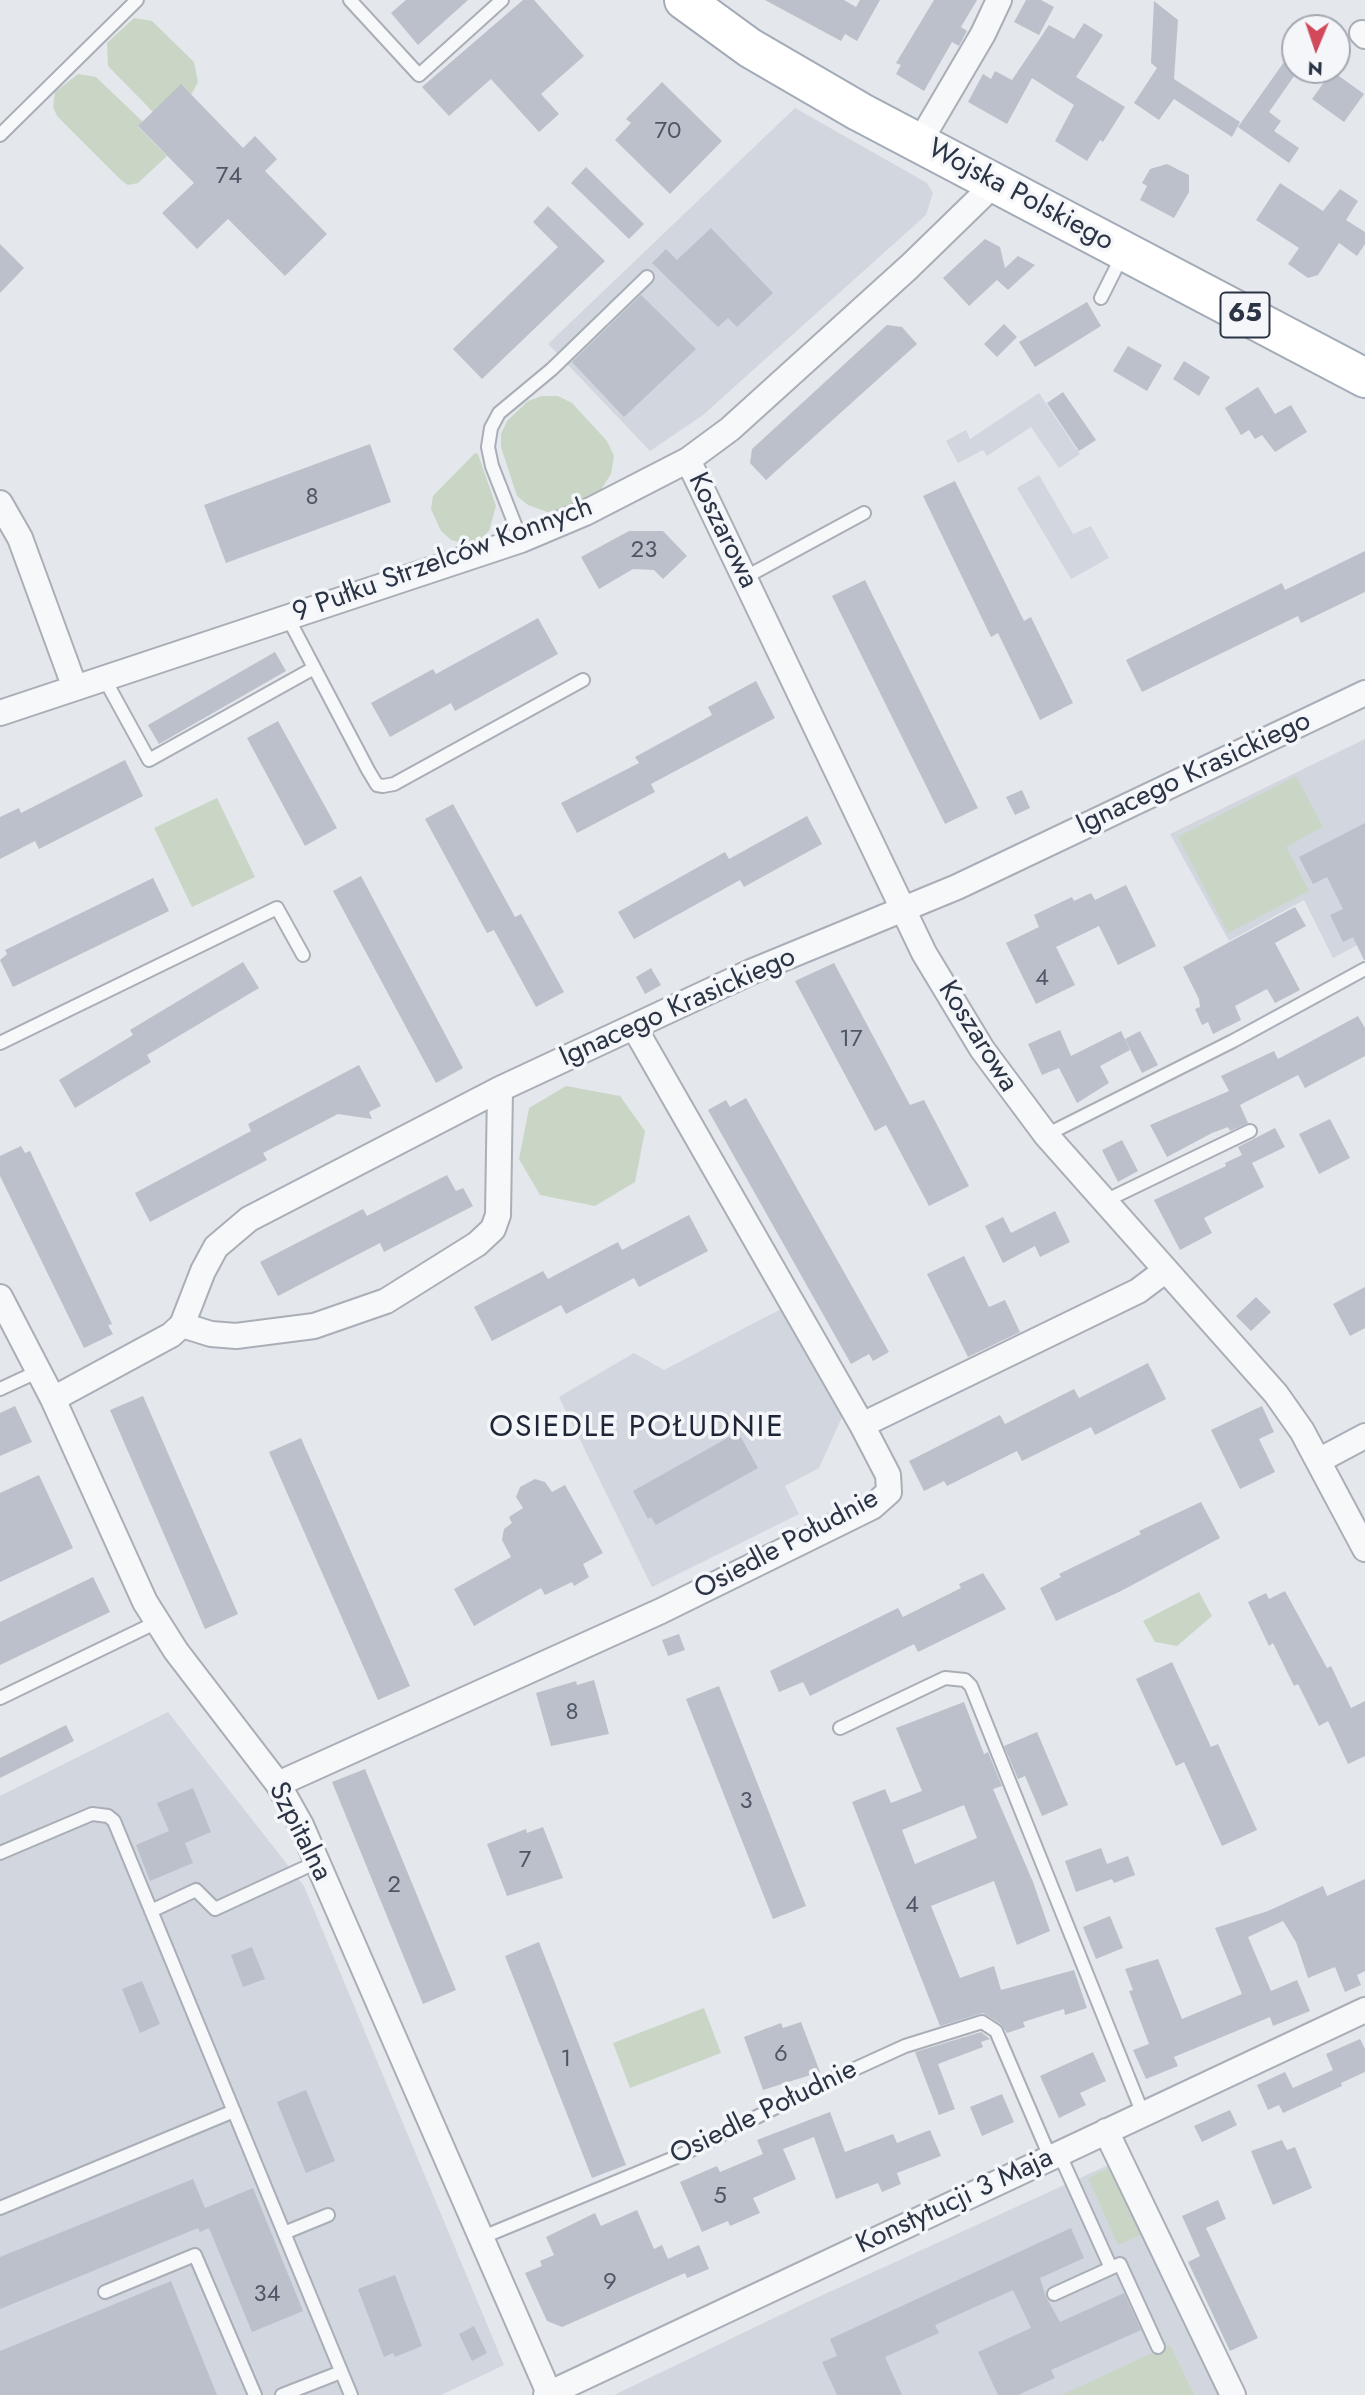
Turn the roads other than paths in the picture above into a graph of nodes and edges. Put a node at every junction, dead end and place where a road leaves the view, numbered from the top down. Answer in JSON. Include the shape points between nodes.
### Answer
{"nodes":[{"id":1,"x":137,"y":0,"type":"edge"},
{"id":2,"x":350,"y":0,"type":"edge"},
{"id":3,"x":502,"y":0,"type":"edge"},
{"id":4,"x":684,"y":0,"type":"edge"},
{"id":5,"x":999,"y":0,"type":"edge"},
{"id":6,"x":0,"y":135,"type":"edge"},
{"id":7,"x":919,"y":143,"type":"junction"},
{"id":8,"x":992,"y":182,"type":"junction"},
{"id":9,"x":1125,"y":251,"type":"junction"},
{"id":10,"x":647,"y":277,"type":"dead end"},
{"id":11,"x":1101,"y":298,"type":"dead end"},
{"id":12,"x":1365,"y":378,"type":"edge"},
{"id":13,"x":688,"y":460,"type":"junction"},
{"id":14,"x":0,"y":503,"type":"edge"},
{"id":15,"x":864,"y":513,"type":"dead end"},
{"id":16,"x":521,"y":540,"type":"junction"},
{"id":17,"x":744,"y":578,"type":"junction"},
{"id":18,"x":288,"y":618,"type":"junction"},
{"id":19,"x":314,"y":668,"type":"junction"},
{"id":20,"x":104,"y":678,"type":"junction"},
{"id":21,"x":583,"y":680,"type":"dead end"},
{"id":22,"x":75,"y":688,"type":"junction"},
{"id":23,"x":1365,"y":693,"type":"edge"},
{"id":24,"x":0,"y":713,"type":"edge"},
{"id":25,"x":904,"y":910,"type":"junction"},
{"id":26,"x":303,"y":955,"type":"dead end"},
{"id":27,"x":1365,"y":969,"type":"edge"},
{"id":28,"x":634,"y":1027,"type":"junction"},
{"id":29,"x":0,"y":1043,"type":"edge"},
{"id":30,"x":500,"y":1089,"type":"junction"},
{"id":31,"x":1250,"y":1131,"type":"dead end"},
{"id":32,"x":1046,"y":1135,"type":"junction"},
{"id":33,"x":1105,"y":1201,"type":"junction"},
{"id":34,"x":1166,"y":1270,"type":"junction"},
{"id":35,"x":0,"y":1297,"type":"edge"},
{"id":36,"x":182,"y":1325,"type":"junction"},
{"id":37,"x":39,"y":1371,"type":"junction"},
{"id":38,"x":0,"y":1389,"type":"edge"},
{"id":39,"x":53,"y":1399,"type":"junction"},
{"id":40,"x":862,"y":1425,"type":"junction"},
{"id":41,"x":1365,"y":1436,"type":"edge"},
{"id":42,"x":1318,"y":1461,"type":"junction"},
{"id":43,"x":1365,"y":1549,"type":"edge"},
{"id":44,"x":157,"y":1622,"type":"junction"},
{"id":45,"x":0,"y":1698,"type":"edge"},
{"id":46,"x":840,"y":1728,"type":"dead end"},
{"id":47,"x":278,"y":1784,"type":"junction"},
{"id":48,"x":0,"y":1853,"type":"edge"},
{"id":49,"x":317,"y":1862,"type":"junction"},
{"id":50,"x":151,"y":1911,"type":"junction"},
{"id":51,"x":1365,"y":2010,"type":"edge"},
{"id":52,"x":234,"y":2112,"type":"junction"},
{"id":53,"x":1143,"y":2114,"type":"junction"},
{"id":54,"x":1106,"y":2131,"type":"junction"},
{"id":55,"x":1055,"y":2155,"type":"junction"},
{"id":56,"x":0,"y":2208,"type":"edge"},
{"id":57,"x":328,"y":2215,"type":"dead end"},
{"id":58,"x":284,"y":2232,"type":"junction"},
{"id":59,"x":483,"y":2237,"type":"junction"},
{"id":60,"x":1111,"y":2268,"type":"junction"},
{"id":61,"x":105,"y":2292,"type":"dead end"},
{"id":62,"x":1054,"y":2294,"type":"dead end"},
{"id":63,"x":1158,"y":2347,"type":"dead end"},
{"id":64,"x":341,"y":2372,"type":"junction"},
{"id":65,"x":547,"y":2394,"type":"edge"},
{"id":66,"x":256,"y":2395,"type":"edge"},
{"id":67,"x":282,"y":2395,"type":"edge"},
{"id":68,"x":351,"y":2395,"type":"edge"},
{"id":69,"x":1233,"y":2395,"type":"edge"}],
"edges":[{"from":1,"to":6,"type":"lane","via":[[88,55]]},
{"from":2,"to":3,"type":"lane","via":[[419,75]]},
{"from":4,"to":7,"type":"main road","name":"Wojska Polskiego","number":"65","via":[[804,80]]},
{"from":5,"to":7,"type":"street"},
{"from":7,"to":8,"type":"main road","name":"Wojska Polskiego","number":"65"},
{"from":8,"to":9,"type":"main road","name":"Wojska Polskiego","number":"65"},
{"from":8,"to":13,"type":"street","name":"9 Pułku Strzelców Konnych","via":[[909,267],[730,429]]},
{"from":9,"to":11,"type":"lane"},
{"from":9,"to":12,"type":"main road","name":"Wojska Polskiego","number":"65"},
{"from":10,"to":16,"type":"lane","via":[[499,414],[491,428],[492,466]]},
{"from":13,"to":16,"type":"street","name":"9 Pułku Strzelców Konnych"},
{"from":13,"to":17,"type":"street","name":"Koszarowa"},
{"from":14,"to":22,"type":"street","via":[[20,538]]},
{"from":15,"to":17,"type":"lane"},
{"from":16,"to":18,"type":"street","name":"9 Pułku Strzelców Konnych"},
{"from":17,"to":25,"type":"street","name":"Koszarowa"},
{"from":18,"to":19,"type":"lane"},
{"from":18,"to":20,"type":"street","name":"9 Pułku Strzelców Konnych"},
{"from":19,"to":20,"type":"lane","via":[[149,760]]},
{"from":19,"to":21,"type":"lane","via":[[372,778],[383,786]]},
{"from":20,"to":22,"type":"street","name":"9 Pułku Strzelców Konnych"},
{"from":22,"to":24,"type":"street","name":"9 Pułku Strzelców Konnych"},
{"from":23,"to":25,"type":"street","name":"Ignacego Krasickiego"},
{"from":25,"to":28,"type":"street","name":"Ignacego Krasickiego","via":[[753,971]]},
{"from":25,"to":32,"type":"street","name":"Koszarowa","via":[[982,1049]]},
{"from":26,"to":29,"type":"lane","via":[[277,908]]},
{"from":27,"to":32,"type":"lane"},
{"from":28,"to":30,"type":"street","name":"Ignacego Krasickiego"},
{"from":28,"to":40,"type":"street","name":"Osiedle Południe"},
{"from":30,"to":36,"type":"street","name":"Ignacego Krasickiego","via":[[234,1229],[216,1247]]},
{"from":30,"to":36,"type":"street","via":[[498,1215],[477,1244],[386,1301],[314,1326],[236,1335],[211,1334]]},
{"from":31,"to":33,"type":"lane"},
{"from":32,"to":33,"type":"street","name":"Koszarowa"},
{"from":33,"to":34,"type":"street","name":"Koszarowa"},
{"from":34,"to":40,"type":"street","via":[[1139,1291]]},
{"from":34,"to":42,"type":"street","name":"Koszarowa","via":[[1276,1394]]},
{"from":35,"to":37,"type":"street","name":"Szpitalna"},
{"from":36,"to":39,"type":"street","via":[[155,1345]]},
{"from":37,"to":38,"type":"lane"},
{"from":37,"to":39,"type":"street","name":"Szpitalna"},
{"from":39,"to":44,"type":"street","name":"Szpitalna"},
{"from":40,"to":47,"type":"street","name":"Osiedle Południe","via":[[890,1485],[889,1492],[872,1507],[661,1611]]},
{"from":41,"to":42,"type":"street"},
{"from":42,"to":43,"type":"street","name":"Koszarowa"},
{"from":44,"to":45,"type":"lane"},
{"from":44,"to":47,"type":"street","name":"Szpitalna"},
{"from":46,"to":53,"type":"lane","via":[[945,1678],[965,1680],[971,1686]]},
{"from":47,"to":49,"type":"street","name":"Szpitalna"},
{"from":48,"to":50,"type":"lane","via":[[85,1816],[108,1816]]},
{"from":49,"to":50,"type":"lane","via":[[215,1909],[196,1890]]},
{"from":49,"to":59,"type":"street","name":"Szpitalna"},
{"from":50,"to":52,"type":"lane"},
{"from":51,"to":53,"type":"street","name":"Konstytucji 3 Maja"},
{"from":52,"to":56,"type":"lane"},
{"from":52,"to":58,"type":"lane"},
{"from":53,"to":54,"type":"street","name":"Konstytucji 3 Maja"},
{"from":54,"to":55,"type":"street","name":"Konstytucji 3 Maja"},
{"from":54,"to":69,"type":"street"},
{"from":55,"to":59,"type":"lane","name":"Osiedle Południe","via":[[996,2031],[982,2022],[905,2046],[705,2144]]},
{"from":55,"to":60,"type":"lane"},
{"from":55,"to":65,"type":"street","name":"Konstytucji 3 Maja"},
{"from":57,"to":58,"type":"lane"},
{"from":58,"to":64,"type":"lane"},
{"from":59,"to":65,"type":"street","name":"Szpitalna"},
{"from":60,"to":62,"type":"lane"},
{"from":60,"to":63,"type":"lane","via":[[1120,2264]]},
{"from":61,"to":66,"type":"lane","via":[[195,2255]]},
{"from":64,"to":67,"type":"lane"},
{"from":64,"to":68,"type":"lane"}]}
